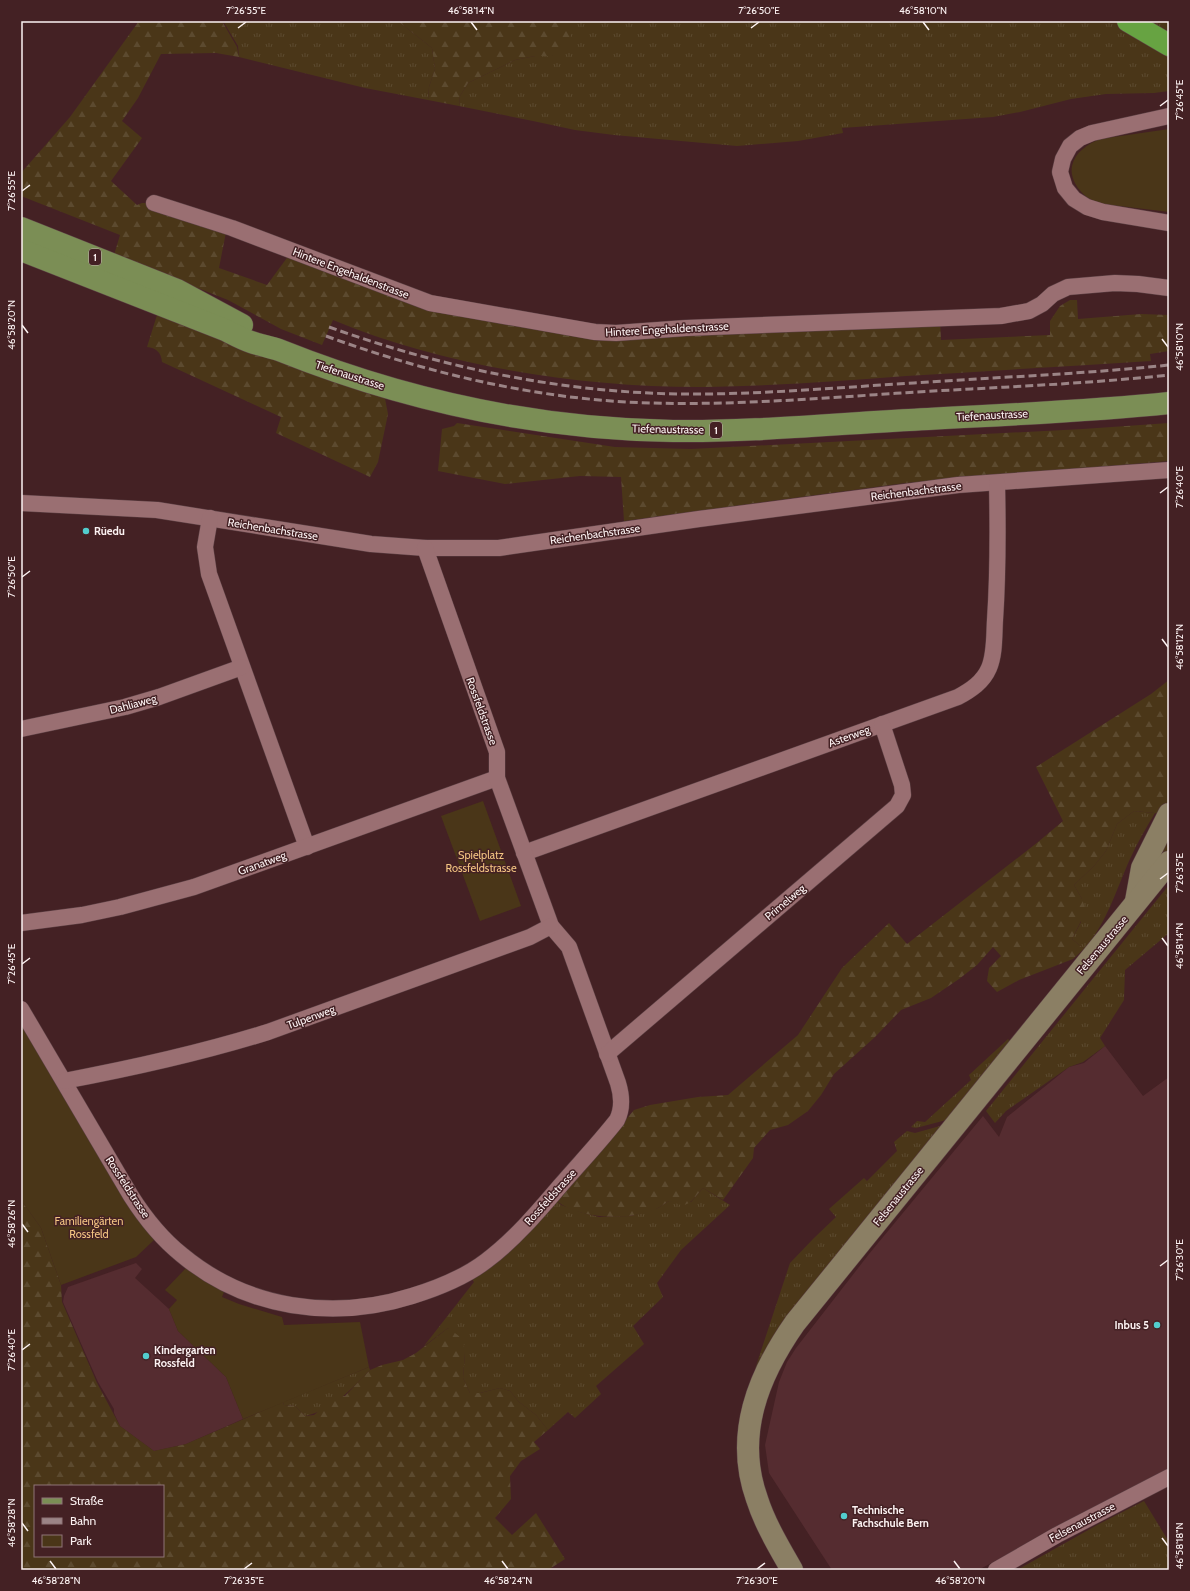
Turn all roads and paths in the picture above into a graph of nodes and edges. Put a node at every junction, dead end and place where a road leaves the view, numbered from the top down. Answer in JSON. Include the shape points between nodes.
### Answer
{"nodes":[{"id":1,"x":1128,"y":21,"type":"edge"},
{"id":2,"x":1169,"y":45,"type":"edge"},
{"id":3,"x":1169,"y":116,"type":"edge"},
{"id":4,"x":154,"y":203,"type":"dead end"},
{"id":5,"x":1169,"y":223,"type":"edge"},
{"id":6,"x":21,"y":228,"type":"edge"},
{"id":7,"x":21,"y":250,"type":"edge"},
{"id":8,"x":1169,"y":288,"type":"edge"},
{"id":9,"x":274,"y":348,"type":"junction"},
{"id":10,"x":1169,"y":403,"type":"edge"},
{"id":11,"x":1169,"y":470,"type":"edge"},
{"id":12,"x":997,"y":483,"type":"junction"},
{"id":13,"x":21,"y":503,"type":"edge"},
{"id":14,"x":210,"y":518,"type":"junction"},
{"id":15,"x":425,"y":548,"type":"junction"},
{"id":16,"x":242,"y":666,"type":"junction"},
{"id":17,"x":882,"y":724,"type":"junction"},
{"id":18,"x":21,"y":729,"type":"edge"},
{"id":19,"x":497,"y":778,"type":"junction"},
{"id":20,"x":1169,"y":814,"type":"edge"},
{"id":21,"x":307,"y":847,"type":"junction"},
{"id":22,"x":524,"y":853,"type":"junction"},
{"id":23,"x":1169,"y":862,"type":"edge"},
{"id":24,"x":1135,"y":904,"type":"junction"},
{"id":25,"x":21,"y":923,"type":"edge"},
{"id":26,"x":551,"y":926,"type":"junction"},
{"id":27,"x":21,"y":1008,"type":"edge"},
{"id":28,"x":607,"y":1054,"type":"junction"},
{"id":29,"x":64,"y":1081,"type":"junction"},
{"id":30,"x":1169,"y":1478,"type":"edge"},
{"id":31,"x":792,"y":1570,"type":"edge"},
{"id":32,"x":996,"y":1570,"type":"edge"}],
"edges":[{"from":1,"to":2,"type":"highway"},
{"from":3,"to":5,"type":"street","via":[[1080,138],[1070,146],[1060,172],[1066,188],[1074,199],[1087,207]]},
{"from":4,"to":8,"type":"street","name":"Hintere Engehaldenstrasse","via":[[232,228],[430,303],[595,332],[1002,316],[1029,311],[1068,287],[1115,283]]},
{"from":6,"to":9,"type":"main road","name":"Tiefenaustrasse","number":"1","via":[[177,290],[234,320]]},
{"from":7,"to":9,"type":"main road","name":"Tiefenaustrasse","number":"1","via":[[248,341]]},
{"from":9,"to":10,"type":"main road","name":"Tiefenaustrasse","number":"1","via":[[379,385],[439,401],[529,419],[620,428],[674,431],[749,429]]},
{"from":11,"to":12,"type":"street","name":"Reichenbachstrasse"},
{"from":12,"to":15,"type":"street","name":"Reichenbachstrasse","via":[[904,492],[499,548]]},
{"from":12,"to":17,"type":"street","name":"Asterweg","via":[[996,600],[993,652],[988,669],[978,684],[966,693]]},
{"from":13,"to":14,"type":"street","name":"Reichenbachstrasse","via":[[157,510]]},
{"from":14,"to":15,"type":"street","name":"Reichenbachstrasse","via":[[352,542]]},
{"from":14,"to":16,"type":"street","via":[[205,547],[207,567]]},
{"from":15,"to":19,"type":"street","name":"Rossfeldstrasse","via":[[497,752]]},
{"from":16,"to":18,"type":"street","name":"Dahliaweg","via":[[125,707]]},
{"from":16,"to":21,"type":"street"},
{"from":17,"to":22,"type":"street","name":"Asterweg"},
{"from":17,"to":28,"type":"street","name":"Primelweg","via":[[902,785],[903,795],[897,806]]},
{"from":19,"to":21,"type":"street","name":"Granatweg"},
{"from":19,"to":22,"type":"street","name":"Rossfeldstrasse"},
{"from":20,"to":24,"type":"street","via":[[1142,868]]},
{"from":21,"to":25,"type":"street","name":"Granatweg","via":[[194,887],[135,903],[82,915]]},
{"from":22,"to":26,"type":"street","name":"Rossfeldstrasse"},
{"from":23,"to":24,"type":"street","name":"Felsenaustrasse"},
{"from":24,"to":31,"type":"street","name":"Felsenaustrasse","via":[[795,1323],[768,1366],[752,1408],[748,1453],[750,1470],[761,1510]]},
{"from":26,"to":28,"type":"street","name":"Rossfeldstrasse","via":[[569,947]]},
{"from":26,"to":29,"type":"street","name":"Tulpenweg","via":[[530,937],[235,1043],[160,1062]]},
{"from":27,"to":29,"type":"street","name":"Rossfeldstrasse"},
{"from":28,"to":29,"type":"street","name":"Rossfeldstrasse","via":[[620,1089],[622,1102],[619,1115],[531,1220],[512,1238],[477,1267],[425,1292],[396,1301],[330,1309],[303,1308],[267,1300],[234,1287],[182,1255],[134,1202]]},
{"from":30,"to":32,"type":"street","name":"Felsenaustrasse","via":[[1057,1534]]}]}
